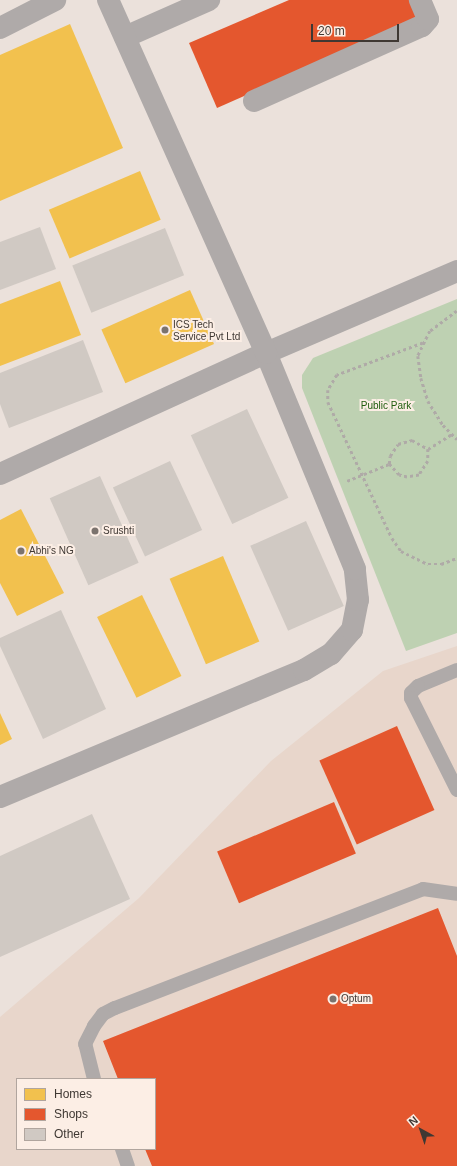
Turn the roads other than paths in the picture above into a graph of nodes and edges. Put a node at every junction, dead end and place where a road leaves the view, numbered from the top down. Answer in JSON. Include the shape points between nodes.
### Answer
{"nodes":[{"id":1,"x":55,"y":0,"type":"edge"},
{"id":2,"x":108,"y":0,"type":"edge"},
{"id":3,"x":209,"y":0,"type":"edge"},
{"id":4,"x":420,"y":0,"type":"edge"},
{"id":5,"x":0,"y":28,"type":"edge"},
{"id":6,"x":125,"y":38,"type":"junction"},
{"id":7,"x":254,"y":101,"type":"dead end"},
{"id":8,"x":457,"y":272,"type":"edge"},
{"id":9,"x":266,"y":353,"type":"junction"},
{"id":10,"x":1,"y":470,"type":"edge"},
{"id":11,"x":457,"y":670,"type":"edge"},
{"id":12,"x":457,"y":790,"type":"edge"},
{"id":13,"x":0,"y":797,"type":"edge"},
{"id":14,"x":457,"y":894,"type":"edge"},
{"id":15,"x":94,"y":1078,"type":"edge"},
{"id":16,"x":122,"y":1150,"type":"edge"},
{"id":17,"x":128,"y":1166,"type":"edge"}],
"edges":[{"from":1,"to":5,"type":"street"},
{"from":2,"to":6,"type":"street"},
{"from":3,"to":6,"type":"street"},
{"from":4,"to":7,"type":"street","via":[[428,19],[422,26]]},
{"from":6,"to":9,"type":"street"},
{"from":8,"to":9,"type":"street"},
{"from":9,"to":10,"type":"street"},
{"from":9,"to":13,"type":"street","via":[[355,569],[358,600],[352,630],[331,654],[304,670]]},
{"from":11,"to":12,"type":"lane","via":[[418,686],[411,693],[411,698]]},
{"from":14,"to":15,"type":"lane","via":[[423,889],[103,1014],[85,1044]]},
{"from":16,"to":17,"type":"lane"}]}
